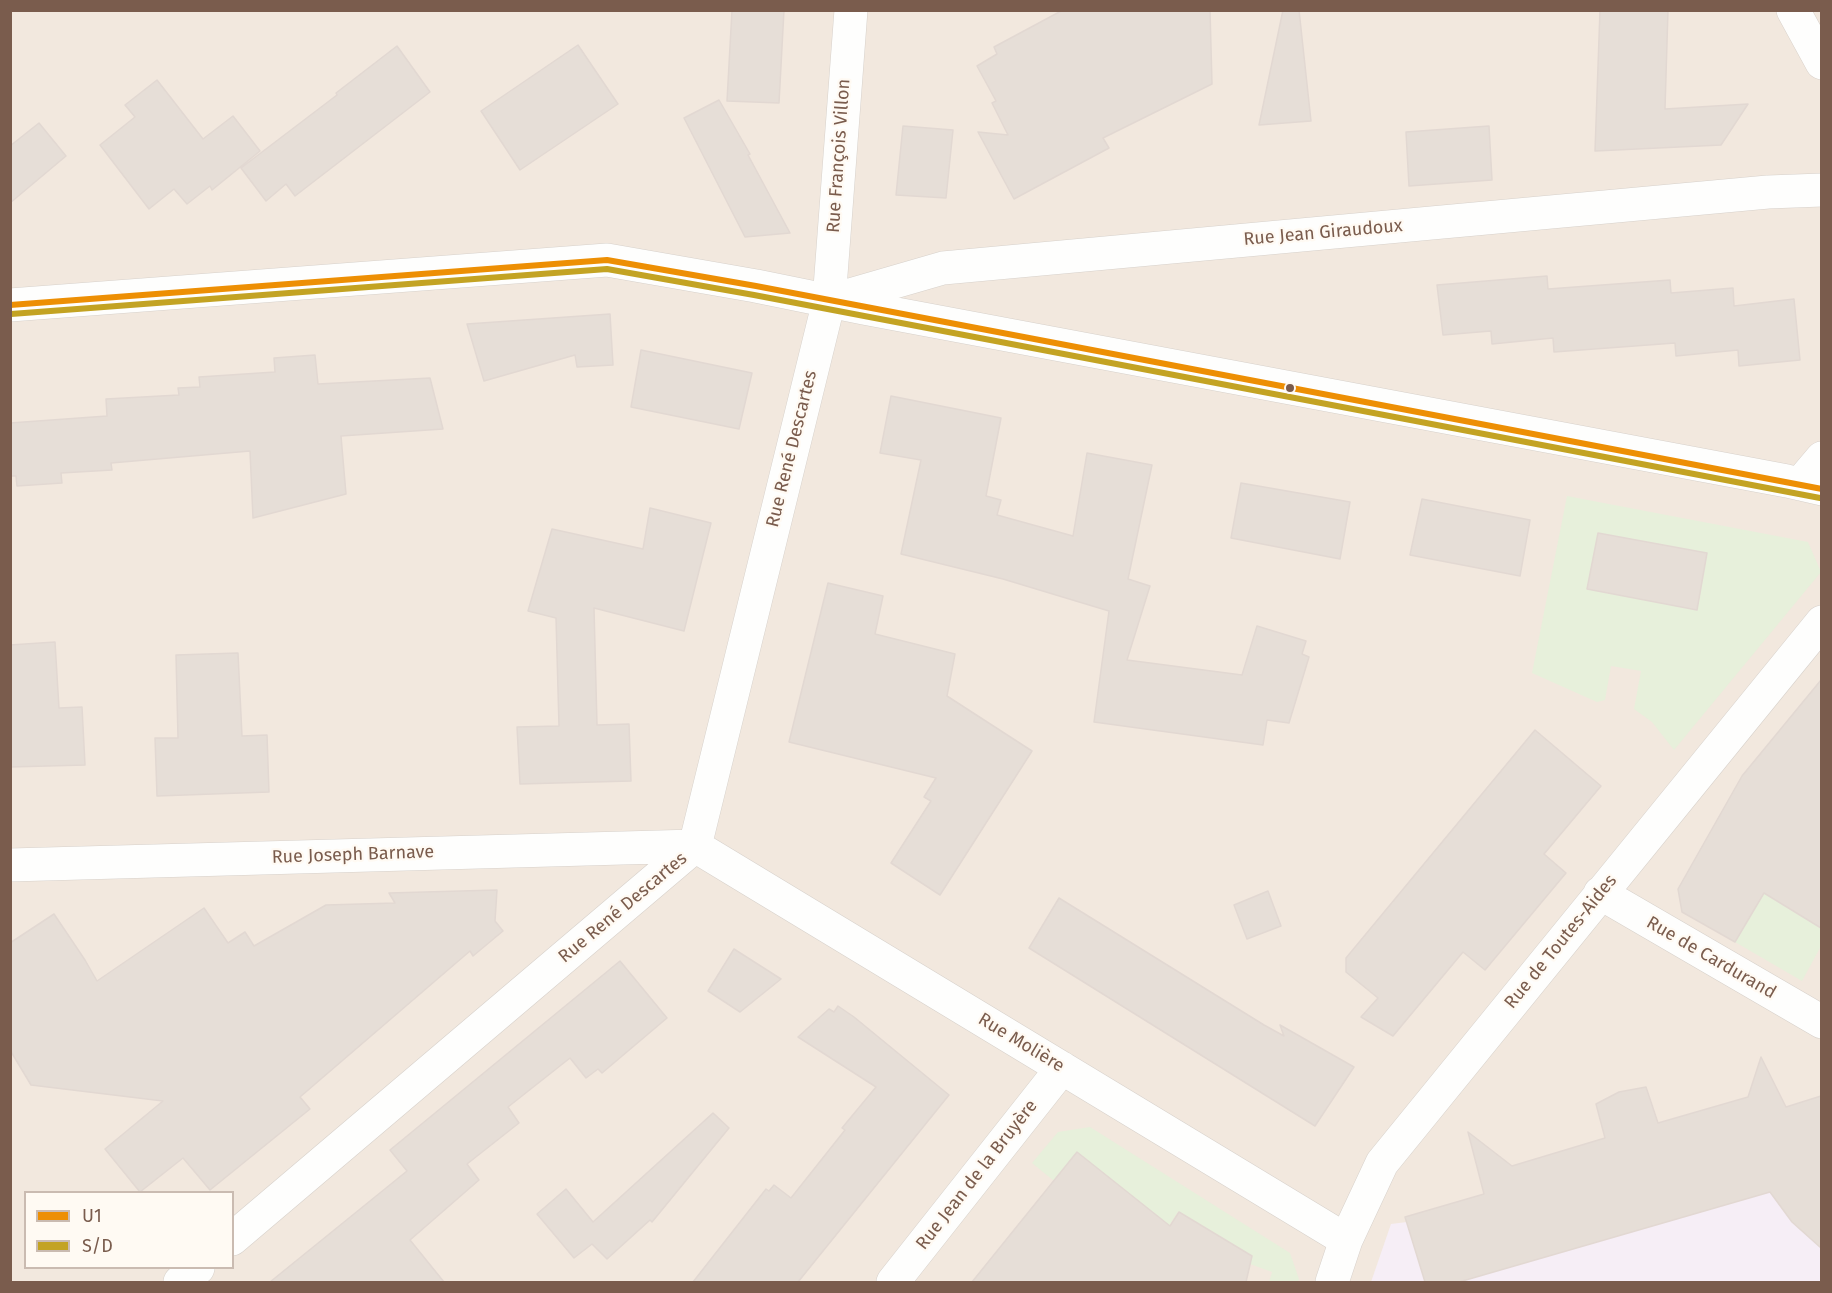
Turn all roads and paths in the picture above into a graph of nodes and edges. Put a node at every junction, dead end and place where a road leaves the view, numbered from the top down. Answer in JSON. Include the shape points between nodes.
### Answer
{"nodes":[{"id":1,"x":850,"y":10,"type":"edge"},
{"id":2,"x":1793,"y":10,"type":"edge"},
{"id":3,"x":1821,"y":63,"type":"edge"},
{"id":4,"x":1821,"y":190,"type":"edge"},
{"id":5,"x":829,"y":301,"type":"junction"},
{"id":6,"x":10,"y":305,"type":"edge"},
{"id":7,"x":1821,"y":458,"type":"edge"},
{"id":8,"x":1811,"y":486,"type":"edge"},
{"id":9,"x":1821,"y":622,"type":"edge"},
{"id":10,"x":695,"y":846,"type":"junction"},
{"id":11,"x":10,"y":865,"type":"edge"},
{"id":12,"x":1600,"y":893,"type":"junction"},
{"id":13,"x":1821,"y":1022,"type":"edge"},
{"id":14,"x":1062,"y":1068,"type":"junction"},
{"id":15,"x":234,"y":1237,"type":"edge"},
{"id":16,"x":1346,"y":1240,"type":"junction"},
{"id":17,"x":197,"y":1269,"type":"edge"},
{"id":18,"x":180,"y":1282,"type":"edge"},
{"id":19,"x":893,"y":1282,"type":"edge"},
{"id":20,"x":1332,"y":1282,"type":"edge"}],
"edges":[{"from":1,"to":5,"type":"street","name":"Rue François Villon"},
{"from":2,"to":3,"type":"street"},
{"from":4,"to":5,"type":"street","name":"Rue Jean Giraudoux","via":[[943,268]]},
{"from":5,"to":6,"type":"street","via":[[607,260]]},
{"from":5,"to":8,"type":"street"},
{"from":5,"to":10,"type":"street","name":"Rue René Descartes"},
{"from":7,"to":8,"type":"street"},
{"from":9,"to":12,"type":"street","name":"Rue de Toutes-Aides"},
{"from":10,"to":11,"type":"street","name":"Rue Joseph Barnave"},
{"from":10,"to":14,"type":"street","name":"Rue Molière"},
{"from":10,"to":15,"type":"street","name":"Rue René Descartes"},
{"from":12,"to":13,"type":"street","name":"Rue de Cardurand"},
{"from":12,"to":16,"type":"street","name":"Rue de Toutes-Aides","via":[[1383,1163]]},
{"from":14,"to":16,"type":"street","name":"Rue Molière"},
{"from":14,"to":19,"type":"street","name":"Rue Jean de la Bruyère"},
{"from":16,"to":20,"type":"street","name":"Rue de Toutes-Aides"},
{"from":17,"to":18,"type":"street"}]}
